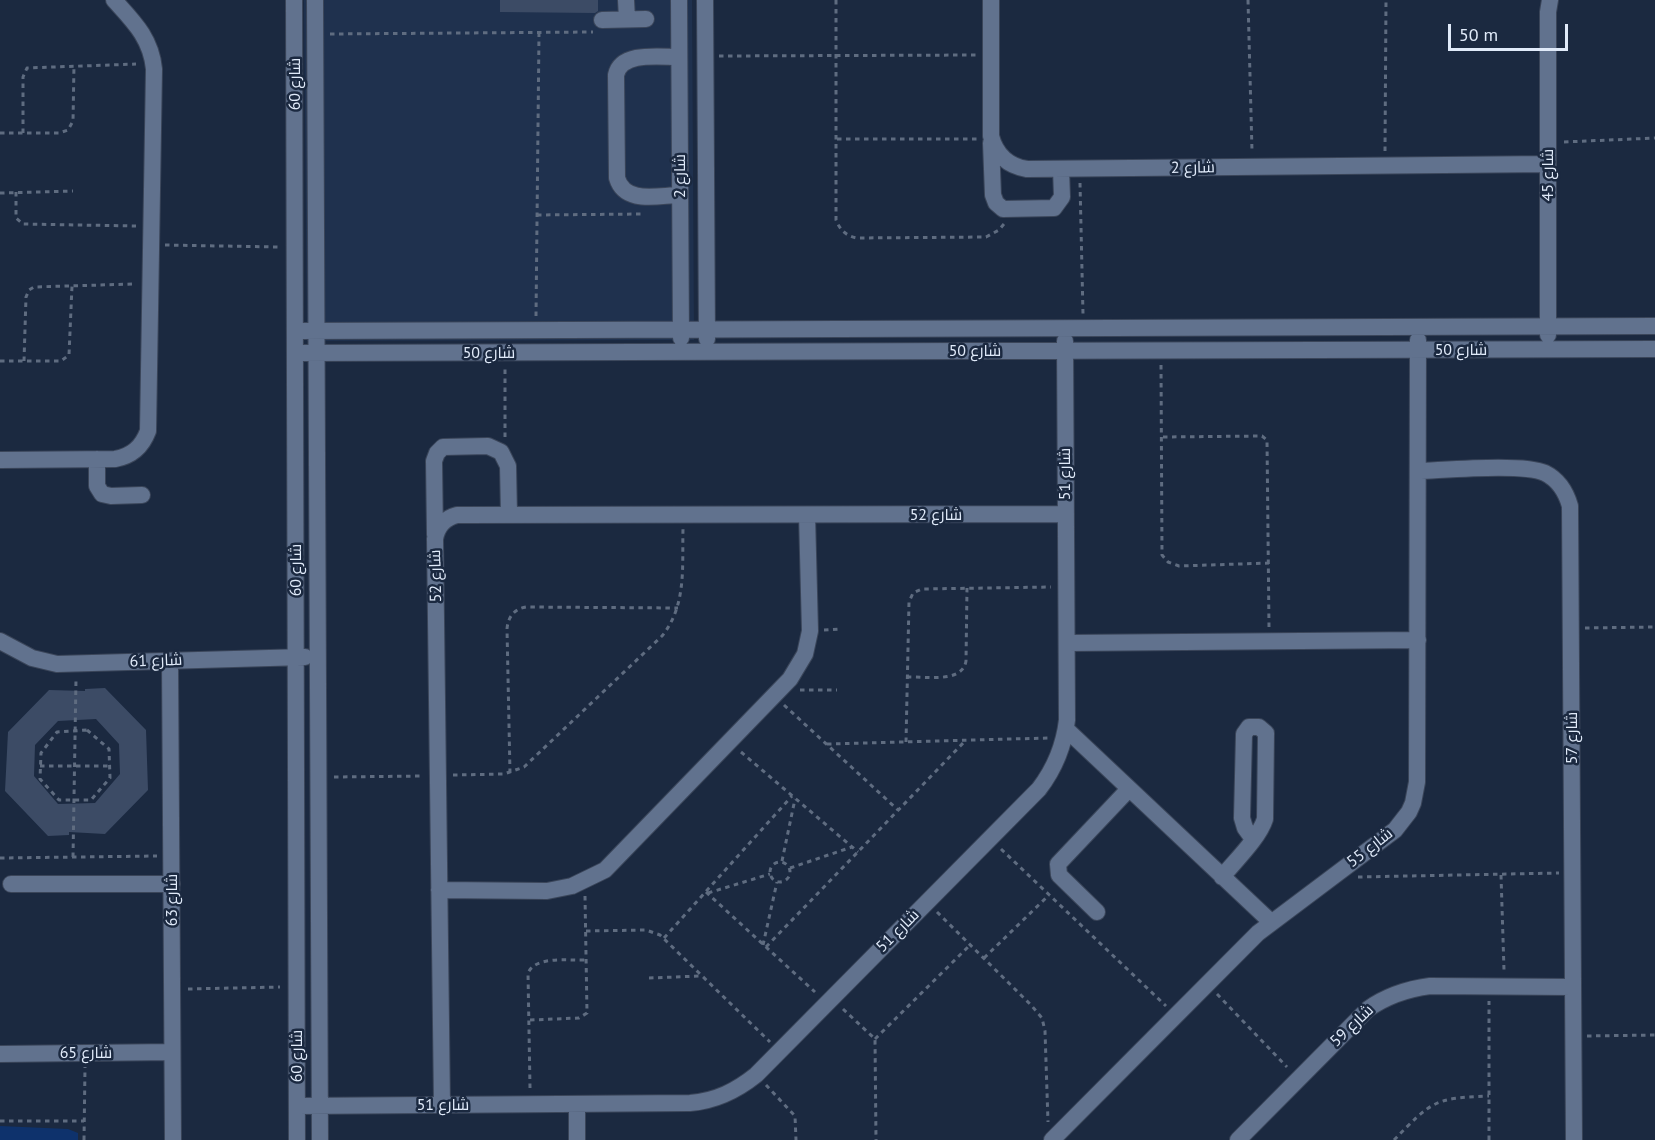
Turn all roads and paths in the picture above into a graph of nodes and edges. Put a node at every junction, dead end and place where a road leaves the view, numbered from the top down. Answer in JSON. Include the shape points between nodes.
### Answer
{"nodes":[{"id":1,"x":114,"y":0,"type":"edge"},
{"id":2,"x":294,"y":0,"type":"edge"},
{"id":3,"x":315,"y":0,"type":"edge"},
{"id":4,"x":626,"y":0,"type":"edge"},
{"id":5,"x":679,"y":0,"type":"edge"},
{"id":6,"x":705,"y":0,"type":"edge"},
{"id":7,"x":836,"y":0,"type":"edge"},
{"id":8,"x":991,"y":0,"type":"edge"},
{"id":9,"x":1248,"y":0,"type":"edge"},
{"id":10,"x":1386,"y":0,"type":"edge"},
{"id":11,"x":1550,"y":0,"type":"edge"},
{"id":12,"x":627,"y":19,"type":"junction"},
{"id":13,"x":646,"y":19,"type":"dead end"},
{"id":14,"x":600,"y":26,"type":"joint"},
{"id":15,"x":539,"y":33,"type":"junction"},
{"id":16,"x":316,"y":34,"type":"junction"},
{"id":17,"x":991,"y":55,"type":"junction"},
{"id":18,"x":706,"y":56,"type":"junction"},
{"id":19,"x":836,"y":56,"type":"junction"},
{"id":20,"x":679,"y":57,"type":"junction"},
{"id":21,"x":153,"y":64,"type":"junction"},
{"id":22,"x":74,"y":65,"type":"junction"},
{"id":23,"x":0,"y":133,"type":"edge"},
{"id":24,"x":23,"y":133,"type":"junction"},
{"id":25,"x":991,"y":138,"type":"junction"},
{"id":26,"x":1655,"y":138,"type":"edge"},
{"id":27,"x":836,"y":139,"type":"junction"},
{"id":28,"x":1548,"y":142,"type":"junction"},
{"id":29,"x":1548,"y":164,"type":"junction"},
{"id":30,"x":1385,"y":166,"type":"junction"},
{"id":31,"x":1252,"y":167,"type":"junction"},
{"id":32,"x":1062,"y":169,"type":"junction"},
{"id":33,"x":1080,"y":169,"type":"junction"},
{"id":34,"x":73,"y":191,"type":"dead end"},
{"id":35,"x":16,"y":192,"type":"junction"},
{"id":36,"x":0,"y":193,"type":"edge"},
{"id":37,"x":680,"y":195,"type":"junction"},
{"id":38,"x":1008,"y":210,"type":"junction"},
{"id":39,"x":644,"y":214,"type":"dead end"},
{"id":40,"x":537,"y":215,"type":"junction"},
{"id":41,"x":151,"y":226,"type":"junction"},
{"id":42,"x":151,"y":245,"type":"junction"},
{"id":43,"x":296,"y":247,"type":"junction"},
{"id":44,"x":151,"y":284,"type":"junction"},
{"id":45,"x":72,"y":286,"type":"junction"},
{"id":46,"x":1548,"y":326,"type":"junction"},
{"id":47,"x":1655,"y":326,"type":"edge"},
{"id":48,"x":1419,"y":327,"type":"junction"},
{"id":49,"x":1065,"y":328,"type":"junction"},
{"id":50,"x":1084,"y":328,"type":"junction"},
{"id":51,"x":681,"y":329,"type":"junction"},
{"id":52,"x":707,"y":329,"type":"junction"},
{"id":53,"x":536,"y":330,"type":"junction"},
{"id":54,"x":296,"y":331,"type":"junction"},
{"id":55,"x":317,"y":331,"type":"junction"},
{"id":56,"x":1655,"y":349,"type":"edge"},
{"id":57,"x":1418,"y":350,"type":"junction"},
{"id":58,"x":1548,"y":350,"type":"junction"},
{"id":59,"x":1065,"y":351,"type":"junction"},
{"id":60,"x":1161,"y":351,"type":"junction"},
{"id":61,"x":681,"y":352,"type":"junction"},
{"id":62,"x":707,"y":352,"type":"junction"},
{"id":63,"x":296,"y":353,"type":"junction"},
{"id":64,"x":317,"y":353,"type":"junction"},
{"id":65,"x":505,"y":353,"type":"junction"},
{"id":66,"x":0,"y":361,"type":"edge"},
{"id":67,"x":24,"y":361,"type":"junction"},
{"id":68,"x":1162,"y":436,"type":"junction"},
{"id":69,"x":504,"y":457,"type":"junction"},
{"id":70,"x":97,"y":459,"type":"junction"},
{"id":71,"x":0,"y":460,"type":"edge"},
{"id":72,"x":1418,"y":471,"type":"junction"},
{"id":73,"x":142,"y":495,"type":"dead end"},
{"id":74,"x":1066,"y":514,"type":"junction"},
{"id":75,"x":508,"y":515,"type":"junction"},
{"id":76,"x":684,"y":515,"type":"junction"},
{"id":77,"x":807,"y":515,"type":"junction"},
{"id":78,"x":435,"y":539,"type":"junction"},
{"id":79,"x":1269,"y":563,"type":"junction"},
{"id":80,"x":1066,"y":587,"type":"junction"},
{"id":81,"x":967,"y":588,"type":"junction"},
{"id":82,"x":678,"y":608,"type":"junction"},
{"id":83,"x":1655,"y":627,"type":"edge"},
{"id":84,"x":1571,"y":628,"type":"junction"},
{"id":85,"x":1418,"y":640,"type":"junction"},
{"id":86,"x":0,"y":641,"type":"edge"},
{"id":87,"x":1269,"y":641,"type":"junction"},
{"id":88,"x":1067,"y":643,"type":"junction"},
{"id":89,"x":318,"y":657,"type":"junction"},
{"id":90,"x":296,"y":658,"type":"junction"},
{"id":91,"x":170,"y":661,"type":"junction"},
{"id":92,"x":76,"y":664,"type":"junction"},
{"id":93,"x":907,"y":676,"type":"junction"},
{"id":94,"x":837,"y":690,"type":"dead end"},
{"id":95,"x":777,"y":693,"type":"junction"},
{"id":96,"x":75,"y":730,"type":"junction"},
{"id":97,"x":1065,"y":733,"type":"junction"},
{"id":98,"x":966,"y":740,"type":"junction"},
{"id":99,"x":729,"y":742,"type":"junction"},
{"id":100,"x":906,"y":742,"type":"junction"},
{"id":101,"x":827,"y":744,"type":"junction"},
{"id":102,"x":40,"y":766,"type":"junction"},
{"id":103,"x":74,"y":766,"type":"junction"},
{"id":104,"x":110,"y":766,"type":"junction"},
{"id":105,"x":510,"y":773,"type":"junction"},
{"id":106,"x":438,"y":776,"type":"junction"},
{"id":107,"x":318,"y":777,"type":"junction"},
{"id":108,"x":1128,"y":790,"type":"junction"},
{"id":109,"x":794,"y":797,"type":"junction"},
{"id":110,"x":74,"y":801,"type":"junction"},
{"id":111,"x":898,"y":810,"type":"junction"},
{"id":112,"x":990,"y":839,"type":"junction"},
{"id":113,"x":1253,"y":839,"type":"junction"},
{"id":114,"x":852,"y":847,"type":"junction"},
{"id":115,"x":858,"y":852,"type":"junction"},
{"id":116,"x":172,"y":856,"type":"junction"},
{"id":117,"x":73,"y":857,"type":"junction"},
{"id":118,"x":0,"y":858,"type":"edge"},
{"id":119,"x":782,"y":861,"type":"junction"},
{"id":120,"x":790,"y":868,"type":"junction"},
{"id":121,"x":1572,"y":872,"type":"junction"},
{"id":122,"x":770,"y":874,"type":"junction"},
{"id":123,"x":1501,"y":874,"type":"junction"},
{"id":124,"x":1222,"y":877,"type":"junction"},
{"id":125,"x":1332,"y":877,"type":"junction"},
{"id":126,"x":584,"y":882,"type":"junction"},
{"id":127,"x":777,"y":882,"type":"junction"},
{"id":128,"x":11,"y":884,"type":"dead end"},
{"id":129,"x":172,"y":884,"type":"junction"},
{"id":130,"x":440,"y":890,"type":"junction"},
{"id":131,"x":706,"y":892,"type":"junction"},
{"id":132,"x":1049,"y":895,"type":"junction"},
{"id":133,"x":927,"y":903,"type":"junction"},
{"id":134,"x":1097,"y":912,"type":"dead end"},
{"id":135,"x":1270,"y":922,"type":"junction"},
{"id":136,"x":586,"y":931,"type":"junction"},
{"id":137,"x":664,"y":938,"type":"junction"},
{"id":138,"x":970,"y":945,"type":"junction"},
{"id":139,"x":765,"y":946,"type":"junction"},
{"id":140,"x":984,"y":958,"type":"junction"},
{"id":141,"x":586,"y":960,"type":"junction"},
{"id":142,"x":702,"y":976,"type":"junction"},
{"id":143,"x":649,"y":978,"type":"dead end"},
{"id":144,"x":1207,"y":984,"type":"junction"},
{"id":145,"x":297,"y":987,"type":"junction"},
{"id":146,"x":1497,"y":987,"type":"junction"},
{"id":147,"x":1573,"y":987,"type":"junction"},
{"id":148,"x":172,"y":989,"type":"junction"},
{"id":149,"x":830,"y":1001,"type":"junction"},
{"id":150,"x":1176,"y":1015,"type":"junction"},
{"id":151,"x":529,"y":1020,"type":"junction"},
{"id":152,"x":1655,"y":1035,"type":"edge"},
{"id":153,"x":1573,"y":1036,"type":"junction"},
{"id":154,"x":875,"y":1040,"type":"junction"},
{"id":155,"x":780,"y":1051,"type":"junction"},
{"id":156,"x":172,"y":1052,"type":"junction"},
{"id":157,"x":85,"y":1053,"type":"junction"},
{"id":158,"x":0,"y":1054,"type":"edge"},
{"id":159,"x":756,"y":1075,"type":"junction"},
{"id":160,"x":1299,"y":1078,"type":"junction"},
{"id":161,"x":1489,"y":1096,"type":"junction"},
{"id":162,"x":577,"y":1104,"type":"junction"},
{"id":163,"x":530,"y":1105,"type":"junction"},
{"id":164,"x":320,"y":1106,"type":"junction"},
{"id":165,"x":442,"y":1106,"type":"junction"},
{"id":166,"x":297,"y":1107,"type":"junction"},
{"id":167,"x":0,"y":1121,"type":"edge"},
{"id":168,"x":84,"y":1121,"type":"junction"},
{"id":169,"x":1050,"y":1135,"type":"edge"},
{"id":170,"x":84,"y":1140,"type":"edge"},
{"id":171,"x":173,"y":1140,"type":"edge"},
{"id":172,"x":297,"y":1140,"type":"edge"},
{"id":173,"x":320,"y":1140,"type":"edge"},
{"id":174,"x":577,"y":1140,"type":"edge"},
{"id":175,"x":796,"y":1140,"type":"edge"},
{"id":176,"x":876,"y":1140,"type":"edge"},
{"id":177,"x":1238,"y":1140,"type":"edge"},
{"id":178,"x":1394,"y":1140,"type":"edge"},
{"id":179,"x":1489,"y":1140,"type":"edge"},
{"id":180,"x":1574,"y":1140,"type":"edge"}],
"edges":[{"from":1,"to":21,"type":"street","via":[[146,37]]},
{"from":2,"to":43,"type":"street","name":"شارع 60"},
{"from":3,"to":16,"type":"street","name":"شارع 60"},
{"from":4,"to":12,"type":"street"},
{"from":5,"to":20,"type":"street","name":"شارع 2"},
{"from":6,"to":18,"type":"street","name":"شارع 2"},
{"from":7,"to":19,"type":"path"},
{"from":8,"to":17,"type":"street"},
{"from":9,"to":31,"type":"path"},
{"from":10,"to":30,"type":"path"},
{"from":11,"to":28,"type":"street","name":"شارع 45"},
{"from":12,"to":13,"type":"street"},
{"from":12,"to":14,"type":"street"},
{"from":14,"to":15,"type":"path"},
{"from":15,"to":16,"type":"path"},
{"from":15,"to":40,"type":"path"},
{"from":16,"to":55,"type":"street","name":"شارع 60"},
{"from":17,"to":19,"type":"path"},
{"from":17,"to":25,"type":"street"},
{"from":18,"to":19,"type":"path"},
{"from":18,"to":52,"type":"street","name":"شارع 2"},
{"from":19,"to":27,"type":"path"},
{"from":20,"to":37,"type":"street","name":"شارع 2"},
{"from":20,"to":37,"type":"street","via":[[624,60],[617,69],[616,86],[617,178],[621,188],[634,196]]},
{"from":21,"to":22,"type":"path"},
{"from":21,"to":41,"type":"street"},
{"from":22,"to":24,"type":"path","via":[[71,126],[63,132]]},
{"from":22,"to":24,"type":"path","via":[[25,69]]},
{"from":23,"to":24,"type":"path"},
{"from":25,"to":27,"type":"path"},
{"from":25,"to":32,"type":"street","name":"شارع 2","via":[[998,153],[1012,165]]},
{"from":25,"to":38,"type":"street","via":[[994,199]]},
{"from":26,"to":28,"type":"path"},
{"from":27,"to":38,"type":"path","via":[[836,219],[841,230],[851,237],[986,237],[1004,224]]},
{"from":28,"to":29,"type":"street","name":"شارع 45"},
{"from":29,"to":30,"type":"street","name":"شارع 2"},
{"from":29,"to":46,"type":"street","name":"شارع 45"},
{"from":30,"to":31,"type":"street","name":"شارع 2"},
{"from":31,"to":33,"type":"street","name":"شارع 2"},
{"from":32,"to":33,"type":"street","name":"شارع 2"},
{"from":32,"to":38,"type":"street","via":[[1063,192],[1054,208]]},
{"from":33,"to":50,"type":"path"},
{"from":34,"to":35,"type":"path"},
{"from":35,"to":36,"type":"path"},
{"from":35,"to":41,"type":"path","via":[[16,218],[23,224]]},
{"from":37,"to":51,"type":"street","name":"شارع 2"},
{"from":39,"to":40,"type":"path"},
{"from":40,"to":53,"type":"path"},
{"from":41,"to":42,"type":"street"},
{"from":42,"to":43,"type":"path"},
{"from":42,"to":44,"type":"street"},
{"from":43,"to":54,"type":"street","name":"شارع 60"},
{"from":44,"to":45,"type":"path"},
{"from":44,"to":70,"type":"street","via":[[148,431],[132,454]]},
{"from":45,"to":67,"type":"path","via":[[34,287],[27,293]]},
{"from":45,"to":67,"type":"path","via":[[69,356],[61,361]]},
{"from":46,"to":47,"type":"street","name":"شارع 50"},
{"from":46,"to":48,"type":"street","name":"شارع 50"},
{"from":46,"to":58,"type":"street","name":"شارع 45"},
{"from":48,"to":50,"type":"street","name":"شارع 50"},
{"from":48,"to":57,"type":"street","name":"شارع 55"},
{"from":49,"to":50,"type":"street","name":"شارع 50"},
{"from":49,"to":52,"type":"street","name":"شارع 50"},
{"from":49,"to":59,"type":"street","name":"شارع 51"},
{"from":51,"to":52,"type":"street","name":"شارع 50"},
{"from":51,"to":53,"type":"street","name":"شارع 50"},
{"from":51,"to":61,"type":"street","name":"شارع 2"},
{"from":52,"to":62,"type":"street","name":"شارع 2"},
{"from":53,"to":55,"type":"street","name":"شارع 50"},
{"from":54,"to":55,"type":"street","name":"شارع 50"},
{"from":54,"to":63,"type":"street","name":"شارع 60"},
{"from":55,"to":64,"type":"street","name":"شارع 60"},
{"from":56,"to":58,"type":"street","name":"شارع 50"},
{"from":57,"to":58,"type":"street","name":"شارع 50"},
{"from":57,"to":60,"type":"street","name":"شارع 50"},
{"from":57,"to":72,"type":"street","name":"شارع 55"},
{"from":59,"to":60,"type":"street","name":"شارع 50"},
{"from":59,"to":62,"type":"street","name":"شارع 50"},
{"from":59,"to":74,"type":"street","name":"شارع 51"},
{"from":60,"to":68,"type":"path"},
{"from":61,"to":62,"type":"street","name":"شارع 50"},
{"from":61,"to":65,"type":"street","name":"شارع 50"},
{"from":63,"to":64,"type":"street","name":"شارع 50"},
{"from":63,"to":90,"type":"street","name":"شارع 60"},
{"from":64,"to":65,"type":"street","name":"شارع 50"},
{"from":64,"to":89,"type":"street","name":"شارع 60"},
{"from":65,"to":69,"type":"path"},
{"from":66,"to":67,"type":"path"},
{"from":68,"to":79,"type":"path","via":[[1266,438]]},
{"from":68,"to":79,"type":"path","via":[[1161,551],[1165,559],[1179,566]]},
{"from":69,"to":75,"type":"street","via":[[508,466]]},
{"from":69,"to":78,"type":"street","via":[[488,446],[443,447],[437,453]]},
{"from":70,"to":71,"type":"street"},
{"from":70,"to":73,"type":"street","via":[[97,486],[102,494]]},
{"from":72,"to":84,"type":"street","name":"شارع 57","via":[[1528,469],[1544,472],[1557,482],[1570,506]]},
{"from":72,"to":85,"type":"street","name":"شارع 55"},
{"from":74,"to":77,"type":"street","name":"شارع 52"},
{"from":74,"to":80,"type":"street","name":"شارع 51"},
{"from":75,"to":76,"type":"street","name":"شارع 52"},
{"from":75,"to":78,"type":"street","name":"شارع 52","via":[[451,517],[438,528]]},
{"from":76,"to":77,"type":"street","name":"شارع 52"},
{"from":76,"to":82,"type":"path"},
{"from":77,"to":95,"type":"street","via":[[810,631],[805,654]]},
{"from":78,"to":106,"type":"street","name":"شارع 52"},
{"from":79,"to":87,"type":"path"},
{"from":80,"to":81,"type":"path"},
{"from":80,"to":88,"type":"street","name":"شارع 51"},
{"from":81,"to":93,"type":"path","via":[[922,589],[910,597]]},
{"from":81,"to":93,"type":"path","via":[[963,670],[954,676]]},
{"from":82,"to":105,"type":"path","via":[[662,636],[524,767]]},
{"from":82,"to":105,"type":"path","via":[[526,608],[513,613],[507,623]]},
{"from":83,"to":84,"type":"path"},
{"from":84,"to":121,"type":"street","name":"شارع 57"},
{"from":85,"to":87,"type":"street"},
{"from":85,"to":125,"type":"street","name":"شارع 55","via":[[1418,782],[1413,803],[1395,830]]},
{"from":86,"to":92,"type":"street","name":"شارع 61","via":[[32,658]]},
{"from":87,"to":88,"type":"street"},
{"from":88,"to":97,"type":"street","name":"شارع 51"},
{"from":89,"to":90,"type":"street","name":"شارع 61"},
{"from":89,"to":107,"type":"street","name":"شارع 60"},
{"from":90,"to":91,"type":"street","name":"شارع 61"},
{"from":90,"to":145,"type":"street","name":"شارع 60"},
{"from":91,"to":92,"type":"street","name":"شارع 61"},
{"from":91,"to":116,"type":"street","name":"شارع 63"},
{"from":92,"to":96,"type":"path"},
{"from":93,"to":100,"type":"path"},
{"from":94,"to":95,"type":"path"},
{"from":95,"to":99,"type":"street"},
{"from":95,"to":101,"type":"path"},
{"from":96,"to":102,"type":"path","via":[[55,734],[40,753]]},
{"from":96,"to":103,"type":"path"},
{"from":96,"to":104,"type":"path","via":[[87,730],[107,747]]},
{"from":97,"to":98,"type":"path"},
{"from":97,"to":108,"type":"street"},
{"from":97,"to":112,"type":"street","name":"شارع 51","via":[[1046,780]]},
{"from":98,"to":100,"type":"path"},
{"from":98,"to":111,"type":"path"},
{"from":99,"to":109,"type":"path"},
{"from":99,"to":126,"type":"street","via":[[605,870]]},
{"from":100,"to":101,"type":"path"},
{"from":101,"to":111,"type":"path"},
{"from":102,"to":103,"type":"path"},
{"from":102,"to":110,"type":"path","via":[[40,779],[57,799]]},
{"from":103,"to":104,"type":"path"},
{"from":103,"to":110,"type":"path"},
{"from":104,"to":110,"type":"path","via":[[110,778],[92,799]]},
{"from":105,"to":106,"type":"path"},
{"from":106,"to":107,"type":"path"},
{"from":106,"to":130,"type":"street","name":"شارع 52"},
{"from":107,"to":164,"type":"street","name":"شارع 60"},
{"from":108,"to":124,"type":"street"},
{"from":108,"to":134,"type":"street","via":[[1057,868],[1059,875]]},
{"from":109,"to":114,"type":"path"},
{"from":109,"to":119,"type":"path"},
{"from":109,"to":131,"type":"path"},
{"from":110,"to":117,"type":"path"},
{"from":111,"to":115,"type":"path"},
{"from":112,"to":132,"type":"path"},
{"from":112,"to":133,"type":"street","name":"شارع 51"},
{"from":113,"to":113,"type":"street","via":[[1267,813],[1266,733],[1259,727],[1249,727],[1244,734],[1242,818]]},
{"from":113,"to":124,"type":"street"},
{"from":114,"to":115,"type":"path"},
{"from":114,"to":120,"type":"path"},
{"from":115,"to":139,"type":"path"},
{"from":116,"to":117,"type":"path"},
{"from":116,"to":129,"type":"street","name":"شارع 63"},
{"from":117,"to":118,"type":"path"},
{"from":119,"to":120,"type":"path"},
{"from":119,"to":122,"type":"path","via":[[772,864]]},
{"from":120,"to":127,"type":"path","via":[[788,879]]},
{"from":121,"to":123,"type":"path"},
{"from":121,"to":147,"type":"street","name":"شارع 57"},
{"from":122,"to":127,"type":"path"},
{"from":122,"to":131,"type":"path"},
{"from":123,"to":125,"type":"path"},
{"from":123,"to":146,"type":"path"},
{"from":124,"to":135,"type":"street"},
{"from":125,"to":135,"type":"street","name":"شارع 55"},
{"from":126,"to":130,"type":"street","via":[[546,891]]},
{"from":126,"to":136,"type":"path"},
{"from":127,"to":139,"type":"path"},
{"from":128,"to":129,"type":"street"},
{"from":129,"to":148,"type":"street","name":"شارع 63"},
{"from":130,"to":165,"type":"street","name":"شارع 52"},
{"from":131,"to":137,"type":"path"},
{"from":131,"to":139,"type":"path"},
{"from":132,"to":140,"type":"path"},
{"from":132,"to":150,"type":"path"},
{"from":133,"to":138,"type":"path"},
{"from":133,"to":149,"type":"street","name":"شارع 51"},
{"from":135,"to":144,"type":"street","name":"شارع 55"},
{"from":136,"to":137,"type":"path","via":[[646,930]]},
{"from":136,"to":141,"type":"path"},
{"from":137,"to":142,"type":"path"},
{"from":138,"to":140,"type":"path"},
{"from":138,"to":154,"type":"path"},
{"from":139,"to":149,"type":"path"},
{"from":140,"to":169,"type":"path","via":[[1042,1018]]},
{"from":141,"to":151,"type":"path","via":[[540,962],[530,968]]},
{"from":141,"to":151,"type":"path","via":[[588,1010],[584,1015]]},
{"from":142,"to":143,"type":"path"},
{"from":142,"to":155,"type":"path"},
{"from":144,"to":150,"type":"street","name":"شارع 55"},
{"from":144,"to":160,"type":"path"},
{"from":145,"to":148,"type":"path"},
{"from":145,"to":166,"type":"street","name":"شارع 60"},
{"from":146,"to":147,"type":"street","name":"شارع 59"},
{"from":146,"to":160,"type":"street","name":"شارع 59","via":[[1430,986],[1388,997],[1368,1009]]},
{"from":146,"to":161,"type":"path"},
{"from":147,"to":153,"type":"street","name":"شارع 57"},
{"from":148,"to":156,"type":"street","name":"شارع 63"},
{"from":149,"to":154,"type":"path"},
{"from":149,"to":155,"type":"street","name":"شارع 51"},
{"from":150,"to":169,"type":"street","name":"شارع 55"},
{"from":151,"to":163,"type":"path"},
{"from":152,"to":153,"type":"path"},
{"from":153,"to":180,"type":"street","name":"شارع 57"},
{"from":154,"to":176,"type":"path"},
{"from":155,"to":159,"type":"street","name":"شارع 51"},
{"from":156,"to":157,"type":"street","name":"شارع 65"},
{"from":156,"to":171,"type":"street","name":"شارع 63"},
{"from":157,"to":158,"type":"street","name":"شارع 65"},
{"from":157,"to":168,"type":"path"},
{"from":159,"to":162,"type":"street","name":"شارع 51","via":[[737,1089],[702,1102]]},
{"from":159,"to":175,"type":"path","via":[[795,1116]]},
{"from":160,"to":177,"type":"street","name":"شارع 59"},
{"from":161,"to":178,"type":"path","via":[[1435,1103]]},
{"from":161,"to":179,"type":"path"},
{"from":162,"to":163,"type":"street","name":"شارع 51"},
{"from":162,"to":174,"type":"street"},
{"from":163,"to":165,"type":"street","name":"شارع 51"},
{"from":164,"to":165,"type":"street","name":"شارع 51"},
{"from":164,"to":166,"type":"street","name":"شارع 51"},
{"from":164,"to":173,"type":"street","name":"شارع 60"},
{"from":166,"to":172,"type":"street","name":"شارع 60"},
{"from":167,"to":168,"type":"path"},
{"from":168,"to":170,"type":"path"}]}
